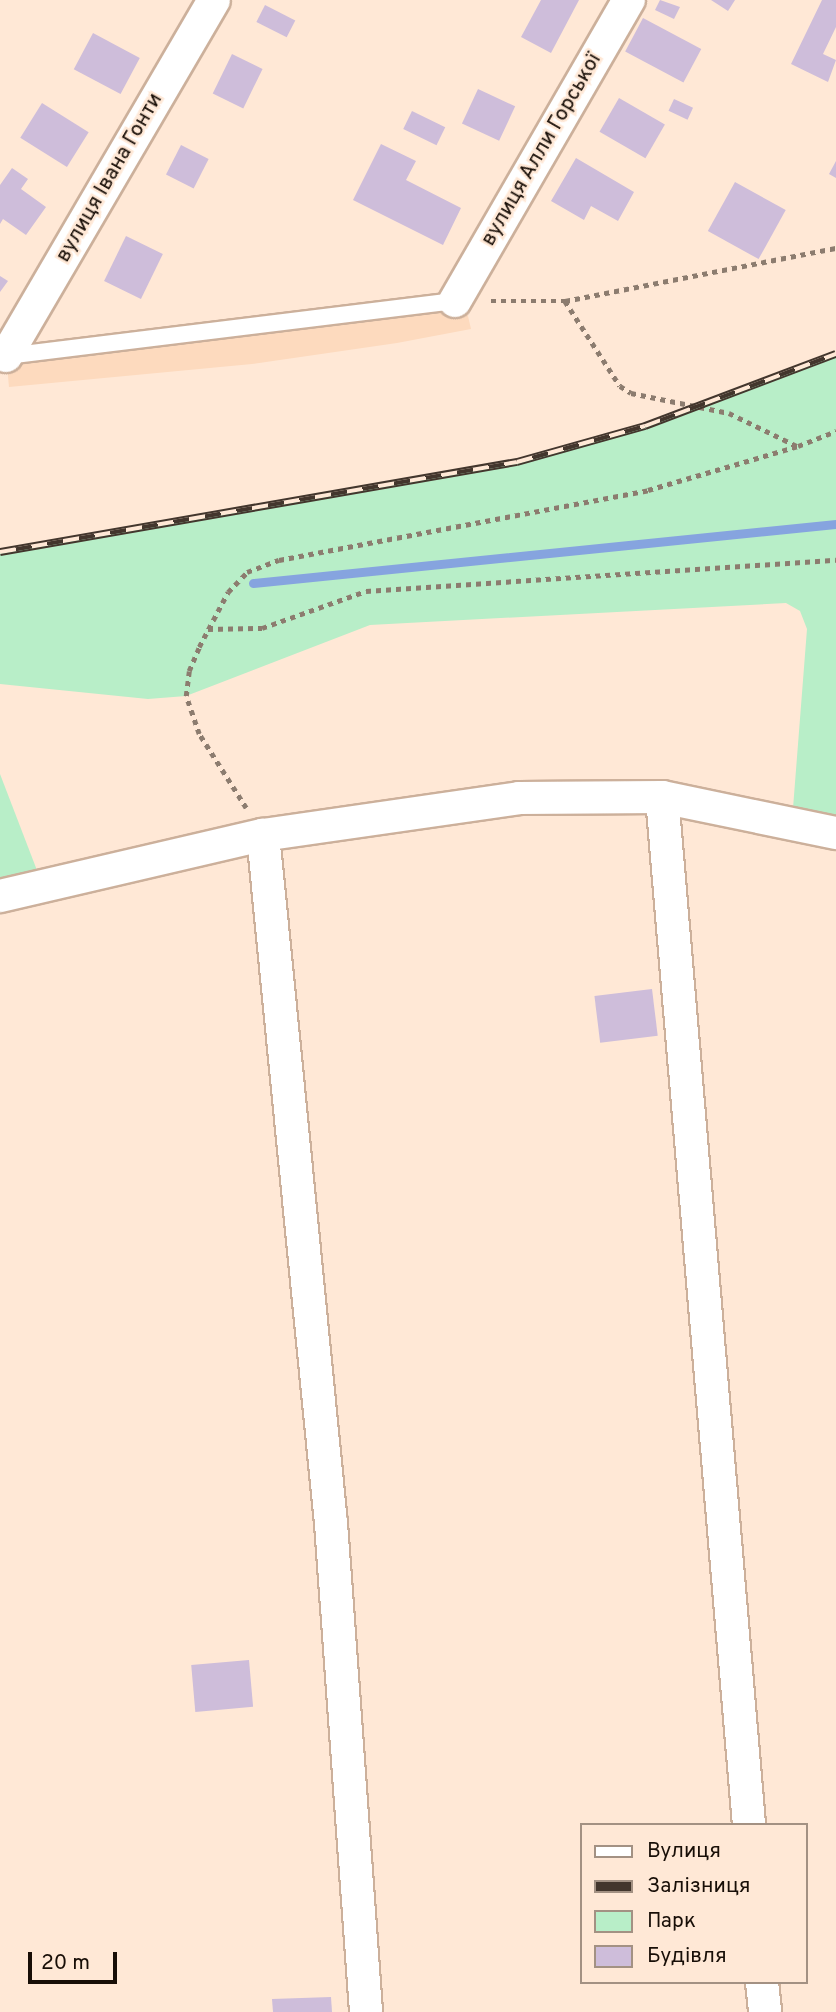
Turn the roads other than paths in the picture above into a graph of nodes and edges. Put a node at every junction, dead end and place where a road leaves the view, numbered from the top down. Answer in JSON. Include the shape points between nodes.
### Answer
{"nodes":[{"id":1,"x":214,"y":0,"type":"edge"},
{"id":2,"x":629,"y":0,"type":"edge"},
{"id":3,"x":455,"y":301,"type":"joint"},
{"id":4,"x":3,"y":356,"type":"edge"},
{"id":5,"x":663,"y":797,"type":"junction"},
{"id":6,"x":836,"y":833,"type":"edge"},
{"id":7,"x":263,"y":835,"type":"junction"},
{"id":8,"x":0,"y":896,"type":"edge"},
{"id":9,"x":749,"y":1823,"type":"edge"},
{"id":10,"x":762,"y":1984,"type":"edge"},
{"id":11,"x":366,"y":2012,"type":"edge"},
{"id":12,"x":765,"y":2012,"type":"edge"}],
"edges":[{"from":1,"to":4,"type":"street","name":"вулиця Івана Гонти"},
{"from":2,"to":3,"type":"street","name":"вулиця Алли Горської"},
{"from":3,"to":4,"type":"lane"},
{"from":5,"to":6,"type":"street"},
{"from":5,"to":7,"type":"street","via":[[584,795],[469,802]]},
{"from":5,"to":9,"type":"street"},
{"from":7,"to":8,"type":"street"},
{"from":7,"to":11,"type":"street","via":[[331,1523]]},
{"from":10,"to":12,"type":"street"}]}
